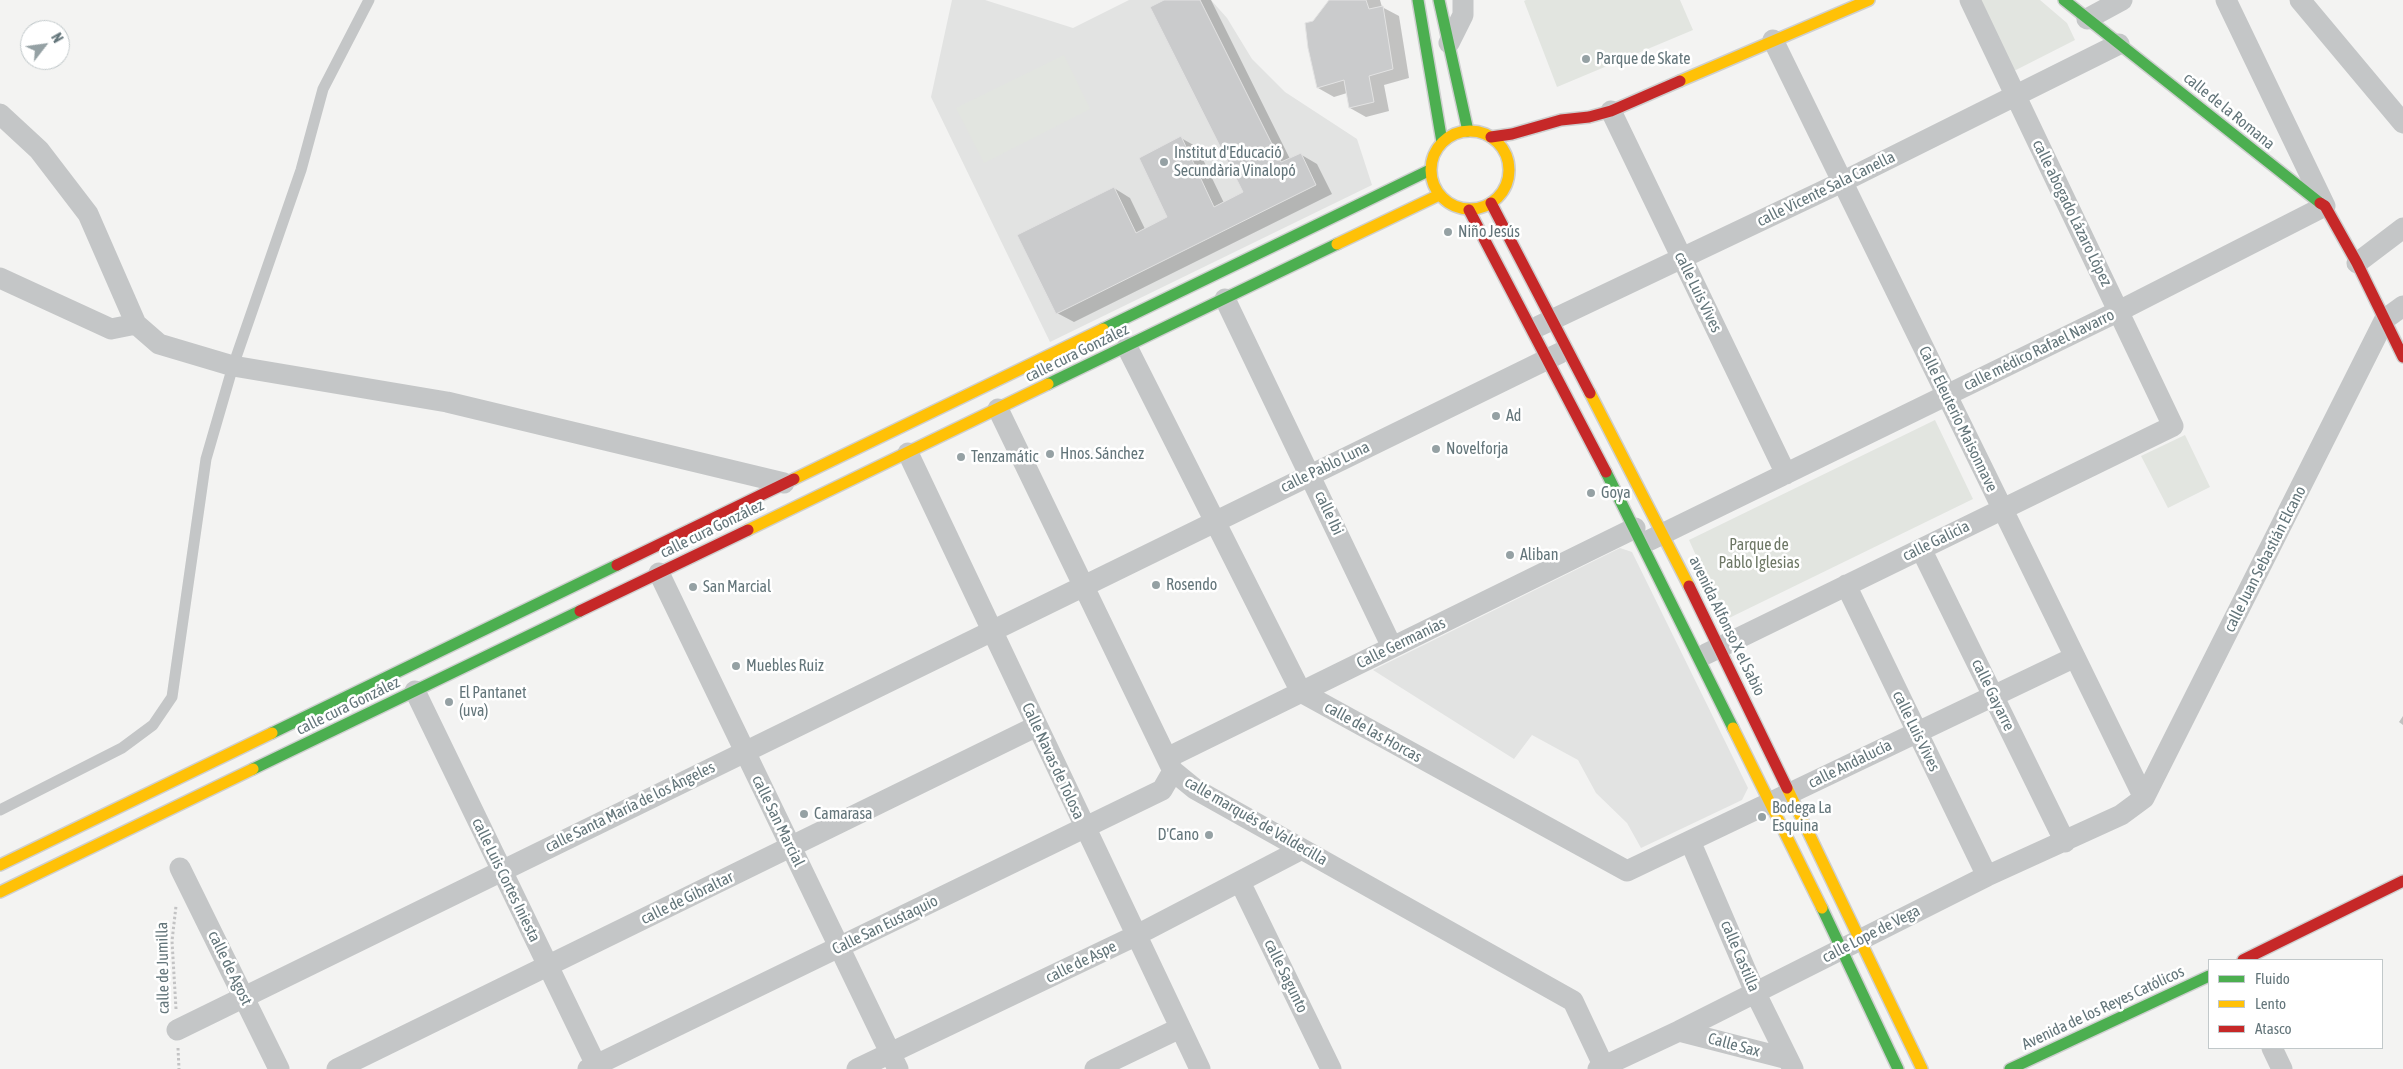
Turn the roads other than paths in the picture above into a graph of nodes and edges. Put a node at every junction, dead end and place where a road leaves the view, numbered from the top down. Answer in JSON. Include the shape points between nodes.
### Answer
{"nodes":[{"id":1,"x":369,"y":0,"type":"edge"},
{"id":2,"x":1418,"y":0,"type":"edge"},
{"id":3,"x":1439,"y":0,"type":"edge"},
{"id":4,"x":1463,"y":0,"type":"edge"},
{"id":5,"x":1869,"y":0,"type":"edge"},
{"id":6,"x":1970,"y":0,"type":"edge"},
{"id":7,"x":2064,"y":0,"type":"edge"},
{"id":8,"x":2122,"y":0,"type":"edge"},
{"id":9,"x":2226,"y":0,"type":"edge"},
{"id":10,"x":2300,"y":0,"type":"edge"},
{"id":11,"x":2087,"y":19,"type":"junction"},
{"id":12,"x":1773,"y":40,"type":"junction"},
{"id":13,"x":1449,"y":43,"type":"junction"},
{"id":14,"x":2119,"y":44,"type":"junction"},
{"id":15,"x":2016,"y":96,"type":"junction"},
{"id":16,"x":1611,"y":111,"type":"junction"},
{"id":17,"x":0,"y":114,"type":"edge"},
{"id":18,"x":1589,"y":117,"type":"junction"},
{"id":19,"x":2403,"y":124,"type":"edge"},
{"id":20,"x":1468,"y":131,"type":"junction"},
{"id":21,"x":1566,"y":131,"type":"dead end"},
{"id":22,"x":1491,"y":137,"type":"junction"},
{"id":23,"x":1442,"y":142,"type":"junction"},
{"id":24,"x":1430,"y":170,"type":"junction"},
{"id":25,"x":1842,"y":182,"type":"junction"},
{"id":26,"x":1439,"y":195,"type":"junction"},
{"id":27,"x":1491,"y":203,"type":"junction"},
{"id":28,"x":2326,"y":206,"type":"junction"},
{"id":29,"x":1469,"y":210,"type":"junction"},
{"id":30,"x":2403,"y":228,"type":"edge"},
{"id":31,"x":1682,"y":259,"type":"junction"},
{"id":32,"x":2357,"y":263,"type":"junction"},
{"id":33,"x":0,"y":278,"type":"edge"},
{"id":34,"x":1225,"y":299,"type":"junction"},
{"id":35,"x":2403,"y":306,"type":"edge"},
{"id":36,"x":2118,"y":311,"type":"junction"},
{"id":37,"x":2385,"y":319,"type":"junction"},
{"id":38,"x":1552,"y":320,"type":"junction"},
{"id":39,"x":136,"y":324,"type":"junction"},
{"id":40,"x":1532,"y":329,"type":"junction"},
{"id":41,"x":1127,"y":347,"type":"junction"},
{"id":42,"x":1567,"y":350,"type":"junction"},
{"id":43,"x":2403,"y":358,"type":"edge"},
{"id":44,"x":1547,"y":359,"type":"junction"},
{"id":45,"x":233,"y":366,"type":"junction"},
{"id":46,"x":1947,"y":395,"type":"junction"},
{"id":47,"x":998,"y":409,"type":"junction"},
{"id":48,"x":2173,"y":426,"type":"joint"},
{"id":49,"x":908,"y":452,"type":"junction"},
{"id":50,"x":1310,"y":474,"type":"junction"},
{"id":51,"x":1786,"y":474,"type":"junction"},
{"id":52,"x":784,"y":483,"type":"junction"},
{"id":53,"x":2002,"y":509,"type":"junction"},
{"id":54,"x":1214,"y":521,"type":"junction"},
{"id":55,"x":1664,"y":534,"type":"junction"},
{"id":56,"x":1638,"y":536,"type":"junction"},
{"id":57,"x":1921,"y":549,"type":"junction"},
{"id":58,"x":659,"y":573,"type":"junction"},
{"id":59,"x":1083,"y":585,"type":"junction"},
{"id":60,"x":1846,"y":585,"type":"junction"},
{"id":61,"x":992,"y":630,"type":"junction"},
{"id":62,"x":1720,"y":647,"type":"junction"},
{"id":63,"x":1392,"y":648,"type":"junction"},
{"id":64,"x":2075,"y":657,"type":"junction"},
{"id":65,"x":1698,"y":658,"type":"junction"},
{"id":66,"x":415,"y":691,"type":"junction"},
{"id":67,"x":1301,"y":692,"type":"junction"},
{"id":68,"x":1994,"y":697,"type":"junction"},
{"id":69,"x":1037,"y":726,"type":"junction"},
{"id":70,"x":1916,"y":732,"type":"junction"},
{"id":71,"x":745,"y":751,"type":"junction"},
{"id":72,"x":1170,"y":765,"type":"junction"},
{"id":73,"x":1779,"y":798,"type":"junction"},
{"id":74,"x":2144,"y":798,"type":"junction"},
{"id":75,"x":0,"y":810,"type":"edge"},
{"id":76,"x":1085,"y":828,"type":"junction"},
{"id":77,"x":1690,"y":841,"type":"junction"},
{"id":78,"x":2065,"y":842,"type":"junction"},
{"id":79,"x":791,"y":847,"type":"junction"},
{"id":80,"x":1302,"y":849,"type":"junction"},
{"id":81,"x":0,"y":866,"type":"edge"},
{"id":82,"x":180,"y":868,"type":"dead end"},
{"id":83,"x":502,"y":870,"type":"junction"},
{"id":84,"x":1987,"y":876,"type":"junction"},
{"id":85,"x":2403,"y":881,"type":"edge"},
{"id":86,"x":1240,"y":882,"type":"junction"},
{"id":87,"x":0,"y":892,"type":"edge"},
{"id":88,"x":1135,"y":936,"type":"junction"},
{"id":89,"x":1851,"y":945,"type":"junction"},
{"id":90,"x":840,"y":948,"type":"junction"},
{"id":91,"x":2245,"y":959,"type":"edge"},
{"id":92,"x":548,"y":966,"type":"junction"},
{"id":93,"x":2208,"y":976,"type":"edge"},
{"id":94,"x":1755,"y":992,"type":"junction"},
{"id":95,"x":244,"y":996,"type":"junction"},
{"id":96,"x":1180,"y":1028,"type":"junction"},
{"id":97,"x":177,"y":1030,"type":"road end"},
{"id":98,"x":1679,"y":1031,"type":"junction"},
{"id":99,"x":2272,"y":1049,"type":"edge"},
{"id":100,"x":894,"y":1061,"type":"edge"},
{"id":101,"x":1791,"y":1064,"type":"edge"},
{"id":102,"x":594,"y":1068,"type":"edge"},
{"id":103,"x":1602,"y":1068,"type":"edge"},
{"id":104,"x":279,"y":1069,"type":"edge"},
{"id":105,"x":336,"y":1069,"type":"edge"},
{"id":106,"x":857,"y":1069,"type":"edge"},
{"id":107,"x":1095,"y":1069,"type":"edge"},
{"id":108,"x":1200,"y":1069,"type":"edge"},
{"id":109,"x":1332,"y":1069,"type":"edge"},
{"id":110,"x":1898,"y":1069,"type":"edge"},
{"id":111,"x":1922,"y":1069,"type":"edge"},
{"id":112,"x":2010,"y":1069,"type":"edge"},
{"id":113,"x":2282,"y":1069,"type":"edge"}],
"edges":[{"from":1,"to":45,"type":"lane","via":[[323,89],[301,170]]},
{"from":2,"to":23,"type":"main road"},
{"from":3,"to":13,"type":"main road"},
{"from":4,"to":13,"type":"street","via":[[1463,15]]},
{"from":5,"to":12,"type":"main road"},
{"from":6,"to":15,"type":"street","name":"calle abogado Lázaro López"},
{"from":7,"to":11,"type":"main road","name":"calle de la Romana"},
{"from":8,"to":11,"type":"street"},
{"from":9,"to":28,"type":"street"},
{"from":10,"to":19,"type":"street"},
{"from":11,"to":14,"type":"main road","name":"calle de la Romana"},
{"from":12,"to":16,"type":"main road"},
{"from":12,"to":25,"type":"street","name":"Calle Eleuterio Maisonnave"},
{"from":13,"to":20,"type":"main road"},
{"from":14,"to":15,"type":"street","name":"calle Vicente Sala Canella"},
{"from":14,"to":28,"type":"main road","name":"calle de la Romana"},
{"from":15,"to":25,"type":"street","name":"calle Vicente Sala Canella"},
{"from":15,"to":36,"type":"street","name":"calle abogado Lázaro López"},
{"from":16,"to":18,"type":"main road"},
{"from":16,"to":31,"type":"street","name":"calle Luis Vives"},
{"from":17,"to":39,"type":"street","via":[[39,150],[88,214]]},
{"from":18,"to":21,"type":"main road"},
{"from":18,"to":22,"type":"main road","via":[[1561,120]]},
{"from":20,"to":22,"type":"main road"},
{"from":20,"to":23,"type":"main road","via":[[1449,136]]},
{"from":22,"to":27,"type":"main road","via":[[1512,161],[1507,182]]},
{"from":23,"to":24,"type":"main road"},
{"from":24,"to":26,"type":"main road","via":[[1432,183]]},
{"from":24,"to":52,"type":"main road","name":"calle cura González"},
{"from":25,"to":31,"type":"street","name":"calle Vicente Sala Canella"},
{"from":25,"to":46,"type":"street","name":"Calle Eleuterio Maisonnave"},
{"from":26,"to":29,"type":"main road","via":[[1447,203]]},
{"from":26,"to":34,"type":"main road","name":"calle cura González"},
{"from":27,"to":29,"type":"main road"},
{"from":27,"to":38,"type":"main road","name":"avenida Alfonso X el Sabio"},
{"from":28,"to":32,"type":"main road","name":"calle de la Romana"},
{"from":28,"to":36,"type":"street","name":"calle médico Rafael Navarro"},
{"from":29,"to":40,"type":"main road","name":"avenida Alfonso X el Sabio"},
{"from":30,"to":32,"type":"street"},
{"from":31,"to":38,"type":"street","name":"calle Vicente Sala Canella"},
{"from":31,"to":51,"type":"street","name":"calle Luis Vives"},
{"from":32,"to":37,"type":"main road","name":"calle de la Romana"},
{"from":33,"to":39,"type":"street","via":[[112,328]]},
{"from":34,"to":41,"type":"main road","name":"calle cura González"},
{"from":34,"to":50,"type":"street","name":"calle Ibi"},
{"from":35,"to":37,"type":"street"},
{"from":36,"to":46,"type":"street","name":"calle médico Rafael Navarro"},
{"from":36,"to":48,"type":"street","name":"calle abogado Lázaro López"},
{"from":37,"to":43,"type":"main road","name":"calle de la Romana"},
{"from":37,"to":74,"type":"street","name":"calle Juan Sebastián Elcano"},
{"from":38,"to":40,"type":"street","name":"calle Vicente Sala Canella"},
{"from":38,"to":42,"type":"main road","name":"avenida Alfonso X el Sabio"},
{"from":39,"to":45,"type":"street","via":[[159,344]]},
{"from":40,"to":44,"type":"main road","name":"avenida Alfonso X el Sabio"},
{"from":41,"to":47,"type":"main road","name":"calle cura González"},
{"from":41,"to":54,"type":"street"},
{"from":42,"to":44,"type":"street","name":"calle Pablo Luna"},
{"from":42,"to":55,"type":"main road","name":"avenida Alfonso X el Sabio"},
{"from":44,"to":50,"type":"street","name":"calle Pablo Luna"},
{"from":44,"to":56,"type":"main road","name":"avenida Alfonso X el Sabio"},
{"from":45,"to":52,"type":"street","via":[[447,402]]},
{"from":45,"to":75,"type":"lane","via":[[206,459],[172,697],[154,725],[122,748]]},
{"from":46,"to":51,"type":"street","name":"calle médico Rafael Navarro"},
{"from":46,"to":53,"type":"street","name":"Calle Eleuterio Maisonnave"},
{"from":47,"to":49,"type":"main road","name":"calle cura González"},
{"from":47,"to":59,"type":"street","name":"calle marqués de Valdecilla"},
{"from":48,"to":53,"type":"street","name":"calle Galicia"},
{"from":49,"to":58,"type":"main road","name":"calle cura González"},
{"from":49,"to":61,"type":"street","name":"Calle Navas de Tolosa"},
{"from":50,"to":54,"type":"street","name":"calle Pablo Luna"},
{"from":50,"to":63,"type":"street","name":"calle Ibi"},
{"from":51,"to":55,"type":"street","name":"calle médico Rafael Navarro"},
{"from":52,"to":81,"type":"main road","name":"calle cura González"},
{"from":53,"to":57,"type":"street","name":"calle Galicia"},
{"from":53,"to":64,"type":"street","name":"Calle Eleuterio Maisonnave"},
{"from":54,"to":59,"type":"street","name":"calle Pablo Luna"},
{"from":54,"to":67,"type":"street"},
{"from":55,"to":56,"type":"street","name":"calle médico Rafael Navarro"},
{"from":55,"to":62,"type":"main road","name":"avenida Alfonso X el Sabio"},
{"from":56,"to":63,"type":"street","name":"Calle Germanías"},
{"from":56,"to":65,"type":"main road","name":"avenida Alfonso X el Sabio"},
{"from":57,"to":60,"type":"street","name":"calle Galicia"},
{"from":57,"to":68,"type":"street","name":"calle Gayarre"},
{"from":58,"to":66,"type":"main road","name":"calle cura González"},
{"from":58,"to":71,"type":"street","name":"calle San Marcial"},
{"from":59,"to":61,"type":"street","name":"calle Santa María de los Ángeles"},
{"from":59,"to":72,"type":"street","name":"calle marqués de Valdecilla"},
{"from":60,"to":62,"type":"street","name":"calle Galicia"},
{"from":60,"to":70,"type":"street","name":"calle Luis Vives"},
{"from":61,"to":69,"type":"street","name":"Calle Navas de Tolosa"},
{"from":61,"to":71,"type":"street","name":"calle Santa María de los Ángeles"},
{"from":62,"to":65,"type":"street","name":"calle Galicia"},
{"from":62,"to":73,"type":"main road","name":"avenida Alfonso X el Sabio"},
{"from":63,"to":67,"type":"street","name":"Calle Germanías"},
{"from":64,"to":68,"type":"street","name":"calle Andalucía"},
{"from":64,"to":74,"type":"street","name":"Calle Eleuterio Maisonnave"},
{"from":65,"to":73,"type":"main road","name":"avenida Alfonso X el Sabio"},
{"from":66,"to":83,"type":"street","name":"calle Luis Cortes Iniesta"},
{"from":66,"to":87,"type":"main road","name":"calle cura González"},
{"from":67,"to":72,"type":"street","name":"Calle Germanías"},
{"from":67,"to":77,"type":"street","name":"calle de las Horcas","via":[[1626,872]]},
{"from":68,"to":70,"type":"street","name":"calle Andalucía"},
{"from":68,"to":78,"type":"street","name":"calle Gayarre"},
{"from":69,"to":76,"type":"street","name":"Calle Navas de Tolosa"},
{"from":69,"to":79,"type":"street","name":"calle de Gibraltar"},
{"from":70,"to":73,"type":"street","name":"calle Andalucía"},
{"from":70,"to":84,"type":"street","name":"calle Luis Vives"},
{"from":71,"to":79,"type":"street","name":"calle San Marcial"},
{"from":71,"to":83,"type":"street","name":"calle Santa María de los Ángeles"},
{"from":72,"to":76,"type":"street","name":"Calle San Eustaquio","via":[[1162,790]]},
{"from":72,"to":80,"type":"street","name":"calle marqués de Valdecilla","via":[[1195,789]]},
{"from":73,"to":77,"type":"street","name":"calle de las Horcas"},
{"from":73,"to":89,"type":"main road","name":"avenida Alfonso X el Sabio"},
{"from":73,"to":89,"type":"main road","name":"avenida Alfonso X el Sabio"},
{"from":74,"to":78,"type":"street","name":"calle Lope de Vega","via":[[2121,815]]},
{"from":76,"to":88,"type":"street","name":"Calle Navas de Tolosa"},
{"from":76,"to":90,"type":"street","name":"Calle San Eustaquio"},
{"from":77,"to":94,"type":"street","name":"calle Castilla"},
{"from":78,"to":84,"type":"street","name":"calle Lope de Vega"},
{"from":79,"to":90,"type":"street","name":"calle San Marcial"},
{"from":79,"to":92,"type":"street","name":"calle de Gibraltar"},
{"from":80,"to":86,"type":"street","name":"calle de Aspe"},
{"from":80,"to":103,"type":"street","name":"calle marqués de Valdecilla","via":[[1573,1001]]},
{"from":82,"to":95,"type":"street","name":"calle de Agost"},
{"from":83,"to":92,"type":"street","name":"calle Luis Cortes Iniesta"},
{"from":83,"to":95,"type":"street","name":"calle Santa María de los Ángeles"},
{"from":84,"to":89,"type":"street","name":"calle Lope de Vega"},
{"from":85,"to":91,"type":"main road"},
{"from":86,"to":88,"type":"street","name":"calle de Aspe"},
{"from":86,"to":109,"type":"street","name":"calle Sagunto"},
{"from":88,"to":96,"type":"street","name":"Calle Navas de Tolosa"},
{"from":88,"to":100,"type":"street","name":"calle de Aspe"},
{"from":89,"to":94,"type":"street","name":"calle Lope de Vega"},
{"from":89,"to":110,"type":"main road","name":"avenida Alfonso X el Sabio"},
{"from":89,"to":111,"type":"main road","name":"avenida Alfonso X el Sabio"},
{"from":90,"to":100,"type":"street","name":"calle San Marcial"},
{"from":90,"to":102,"type":"street","name":"Calle San Eustaquio"},
{"from":92,"to":102,"type":"street","name":"calle Luis Cortes Iniesta"},
{"from":92,"to":105,"type":"street","name":"calle de Gibraltar"},
{"from":93,"to":112,"type":"main road","name":"Avenida de los Reyes Católicos"},
{"from":94,"to":98,"type":"street","name":"calle Lope de Vega"},
{"from":94,"to":101,"type":"street","name":"calle Castilla"},
{"from":95,"to":97,"type":"street","name":"calle Santa María de los Ángeles"},
{"from":95,"to":104,"type":"street","name":"calle de Agost"},
{"from":96,"to":107,"type":"street"},
{"from":96,"to":108,"type":"street","name":"Calle Navas de Tolosa"},
{"from":98,"to":101,"type":"street","name":"Calle Sax"},
{"from":98,"to":103,"type":"street","name":"calle Lope de Vega"},
{"from":99,"to":113,"type":"street"},
{"from":100,"to":106,"type":"street","name":"calle de Aspe"}]}
